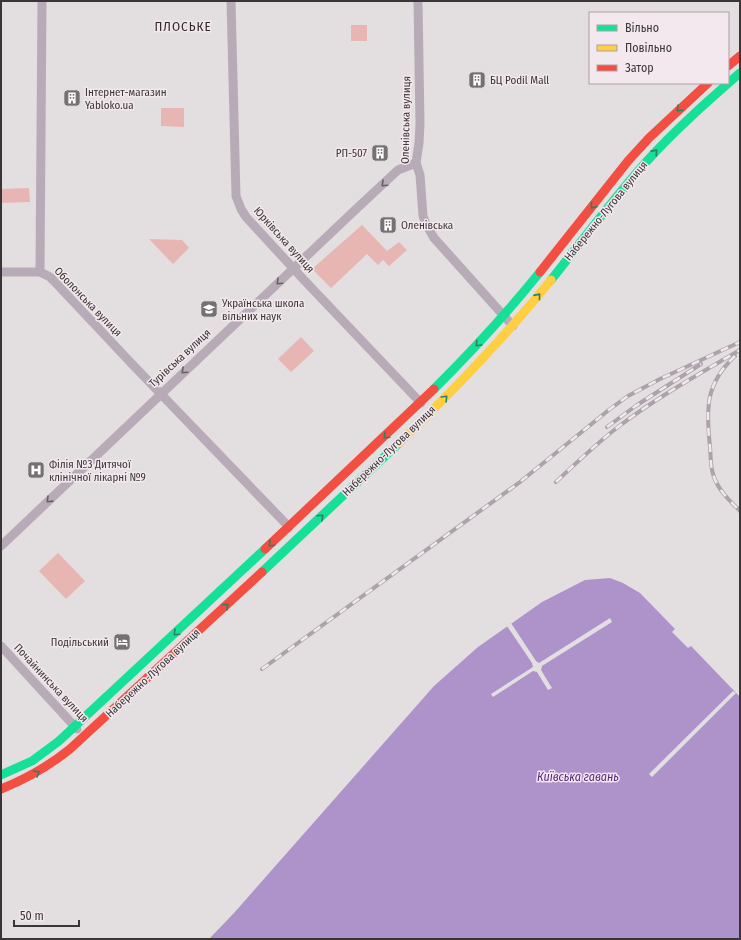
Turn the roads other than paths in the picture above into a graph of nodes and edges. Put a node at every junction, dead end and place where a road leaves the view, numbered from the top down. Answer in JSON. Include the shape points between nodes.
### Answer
{"nodes":[{"id":1,"x":42,"y":1,"type":"edge"},
{"id":2,"x":232,"y":1,"type":"edge"},
{"id":3,"x":418,"y":1,"type":"edge"},
{"id":4,"x":740,"y":56,"type":"edge"},
{"id":5,"x":729,"y":65,"type":"edge"},
{"id":6,"x":740,"y":73,"type":"edge"},
{"id":7,"x":729,"y":83,"type":"edge"},
{"id":8,"x":707,"y":84,"type":"edge"},
{"id":9,"x":728,"y":84,"type":"edge"},
{"id":10,"x":416,"y":163,"type":"junction"},
{"id":11,"x":293,"y":268,"type":"junction"},
{"id":12,"x":1,"y":272,"type":"edge"},
{"id":13,"x":40,"y":272,"type":"junction"},
{"id":14,"x":504,"y":315,"type":"junction"},
{"id":15,"x":513,"y":326,"type":"junction"},
{"id":16,"x":160,"y":394,"type":"junction"},
{"id":17,"x":421,"y":403,"type":"junction"},
{"id":18,"x":289,"y":527,"type":"junction"},
{"id":19,"x":1,"y":546,"type":"edge"},
{"id":20,"x":1,"y":646,"type":"edge"},
{"id":21,"x":75,"y":726,"type":"junction"},
{"id":22,"x":84,"y":736,"type":"junction"},
{"id":23,"x":1,"y":775,"type":"edge"},
{"id":24,"x":1,"y":789,"type":"edge"}],
"edges":[{"from":1,"to":13,"type":"street","name":"Оболонська вулиця"},
{"from":2,"to":11,"type":"street","name":"Юрківська вулиця","via":[[236,196],[244,214]]},
{"from":3,"to":10,"type":"street","name":"Оленівська вулиця","via":[[420,124]]},
{"from":4,"to":5,"type":"main road"},
{"from":7,"to":6,"type":"main road","name":"Набережно-Лугова вулиця","one_way":true},
{"from":8,"to":14,"type":"main road","name":"Набережно-Лугова вулиця","one_way":true,"via":[[658,129],[628,162]]},
{"from":15,"to":9,"type":"main road","name":"Набережно-Лугова вулиця","one_way":true,"via":[[655,152]]},
{"from":10,"to":11,"type":"street","name":"Турівська вулиця","one_way":true,"via":[[398,170]]},
{"from":10,"to":14,"type":"street","name":"Оленівська вулиця","via":[[420,175],[423,216],[434,238]]},
{"from":11,"to":16,"type":"street","name":"Турівська вулиця","one_way":true},
{"from":11,"to":17,"type":"street","name":"Юрківська вулиця"},
{"from":12,"to":13,"type":"street"},
{"from":13,"to":16,"type":"street","name":"Оболонська вулиця","via":[[53,280]]},
{"from":14,"to":15,"type":"street","name":"Оленівська вулиця"},
{"from":14,"to":17,"type":"main road","name":"Набережно-Лугова вулиця","one_way":true},
{"from":22,"to":15,"type":"main road","name":"Набережно-Лугова вулиця","one_way":true,"via":[[406,437]]},
{"from":16,"to":18,"type":"street","name":"Оболонська вулиця"},
{"from":16,"to":19,"type":"street","name":"Турівська вулиця","one_way":true},
{"from":17,"to":18,"type":"main road","name":"Набережно-Лугова вулиця","one_way":true},
{"from":18,"to":21,"type":"main road","name":"Набережно-Лугова вулиця","one_way":true},
{"from":20,"to":21,"type":"street","name":"Почайнинська вулиця"},
{"from":21,"to":22,"type":"street","name":"Почайнинська вулиця"},
{"from":21,"to":23,"type":"main road","name":"Набережно-Лугова вулиця","via":[[32,761]]},
{"from":24,"to":22,"type":"main road","name":"Набережно-Лугова вулиця","one_way":true,"via":[[47,767]]}]}
